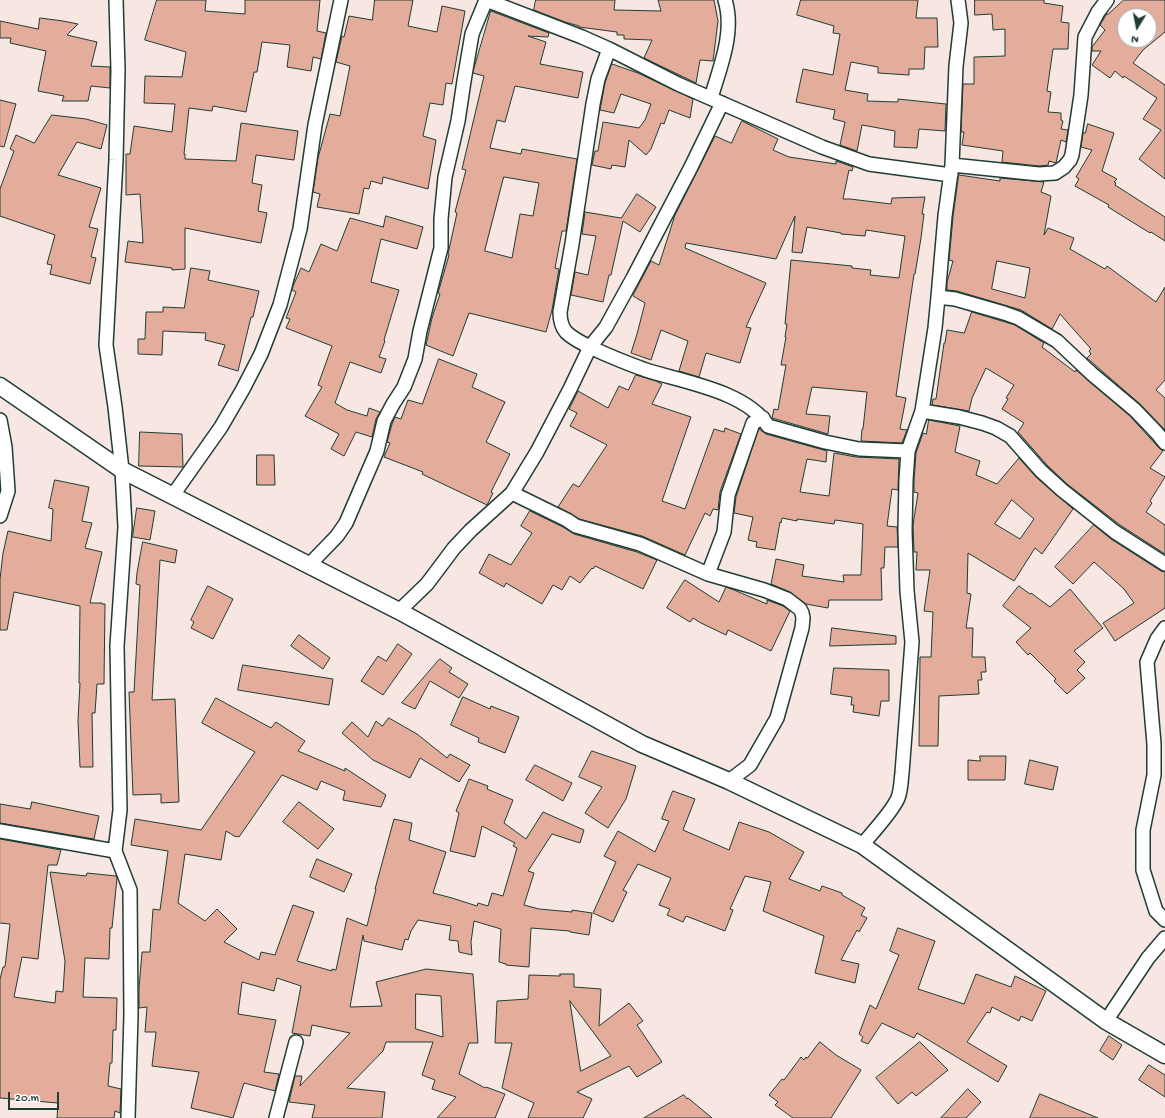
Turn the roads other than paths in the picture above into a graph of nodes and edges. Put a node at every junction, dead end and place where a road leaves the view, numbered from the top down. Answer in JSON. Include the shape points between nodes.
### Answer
{"nodes":[{"id":1,"x":116,"y":0,"type":"edge"},
{"id":2,"x":341,"y":0,"type":"edge"},
{"id":3,"x":486,"y":0,"type":"edge"},
{"id":4,"x":725,"y":0,"type":"edge"},
{"id":5,"x":958,"y":0,"type":"edge"},
{"id":6,"x":1107,"y":0,"type":"edge"},
{"id":7,"x":609,"y":49,"type":"junction"},
{"id":8,"x":717,"y":100,"type":"junction"},
{"id":9,"x":951,"y":170,"type":"junction"},
{"id":10,"x":938,"y":297,"type":"junction"},
{"id":11,"x":590,"y":347,"type":"junction"},
{"id":12,"x":0,"y":386,"type":"edge"},
{"id":13,"x":922,"y":411,"type":"junction"},
{"id":14,"x":763,"y":418,"type":"junction"},
{"id":15,"x":0,"y":420,"type":"edge"},
{"id":16,"x":1165,"y":443,"type":"edge"},
{"id":17,"x":908,"y":451,"type":"junction"},
{"id":18,"x":122,"y":470,"type":"junction"},
{"id":19,"x":512,"y":493,"type":"junction"},
{"id":20,"x":173,"y":495,"type":"junction"},
{"id":21,"x":0,"y":516,"type":"edge"},
{"id":22,"x":1165,"y":564,"type":"edge"},
{"id":23,"x":309,"y":565,"type":"junction"},
{"id":24,"x":708,"y":574,"type":"junction"},
{"id":25,"x":398,"y":611,"type":"junction"},
{"id":26,"x":1165,"y":628,"type":"edge"},
{"id":27,"x":729,"y":781,"type":"junction"},
{"id":28,"x":0,"y":831,"type":"edge"},
{"id":29,"x":862,"y":845,"type":"junction"},
{"id":30,"x":115,"y":851,"type":"junction"},
{"id":31,"x":1165,"y":920,"type":"edge"},
{"id":32,"x":1165,"y":938,"type":"edge"},
{"id":33,"x":1106,"y":1021,"type":"junction"},
{"id":34,"x":296,"y":1042,"type":"dead end"},
{"id":35,"x":1165,"y":1055,"type":"edge"},
{"id":36,"x":128,"y":1118,"type":"edge"},
{"id":37,"x":276,"y":1118,"type":"edge"}],
"edges":[{"from":1,"to":18,"type":"street","via":[[116,160],[106,345]]},
{"from":2,"to":20,"type":"street","via":[[314,125],[300,229],[280,305],[261,354],[243,388],[221,427]]},
{"from":3,"to":7,"type":"street"},
{"from":3,"to":23,"type":"street","via":[[472,34],[458,120],[445,177],[441,248],[415,359],[404,387],[384,421],[377,451],[346,523]]},
{"from":4,"to":8,"type":"street","via":[[729,28]]},
{"from":5,"to":9,"type":"street","via":[[961,23],[956,66]]},
{"from":6,"to":9,"type":"street","via":[[1085,37],[1081,95],[1072,155],[1064,167],[1055,173],[1039,174]]},
{"from":7,"to":8,"type":"street","via":[[678,84]]},
{"from":7,"to":11,"type":"street","via":[[598,79],[560,312],[560,323],[566,332]]},
{"from":8,"to":9,"type":"street","via":[[822,147],[869,164]]},
{"from":8,"to":11,"type":"street","via":[[691,167],[606,327]]},
{"from":9,"to":10,"type":"street"},
{"from":10,"to":13,"type":"street"},
{"from":10,"to":16,"type":"street","via":[[955,299],[1018,318],[1056,341],[1134,410]]},
{"from":11,"to":14,"type":"street","via":[[645,370],[728,395]]},
{"from":11,"to":19,"type":"street","via":[[570,389]]},
{"from":12,"to":18,"type":"street"},
{"from":13,"to":17,"type":"street"},
{"from":13,"to":22,"type":"street","via":[[959,417],[996,428],[1010,436],[1062,490],[1115,532]]},
{"from":14,"to":17,"type":"street","via":[[768,426],[825,442],[859,449]]},
{"from":14,"to":24,"type":"street","via":[[753,423],[728,495],[724,532]]},
{"from":15,"to":21,"type":"street","via":[[8,491]]},
{"from":17,"to":29,"type":"street","via":[[906,590],[912,642],[902,773],[897,799]]},
{"from":18,"to":20,"type":"street"},
{"from":18,"to":30,"type":"street","via":[[125,527],[117,646],[120,810]]},
{"from":19,"to":24,"type":"street","via":[[576,526],[640,544]]},
{"from":19,"to":25,"type":"street","via":[[471,530],[427,584]]},
{"from":20,"to":23,"type":"street"},
{"from":23,"to":25,"type":"street"},
{"from":24,"to":27,"type":"street","via":[[787,599],[800,609],[803,618],[777,718],[750,765]]},
{"from":25,"to":27,"type":"street","via":[[642,744]]},
{"from":26,"to":31,"type":"street","via":[[1147,662],[1154,776],[1144,830],[1143,870],[1156,911]]},
{"from":27,"to":29,"type":"street"},
{"from":28,"to":30,"type":"street"},
{"from":29,"to":33,"type":"street"},
{"from":30,"to":36,"type":"street","via":[[130,890],[131,1015]]},
{"from":32,"to":33,"type":"street","via":[[1148,958]]},
{"from":33,"to":35,"type":"street"},
{"from":34,"to":37,"type":"street"}]}
